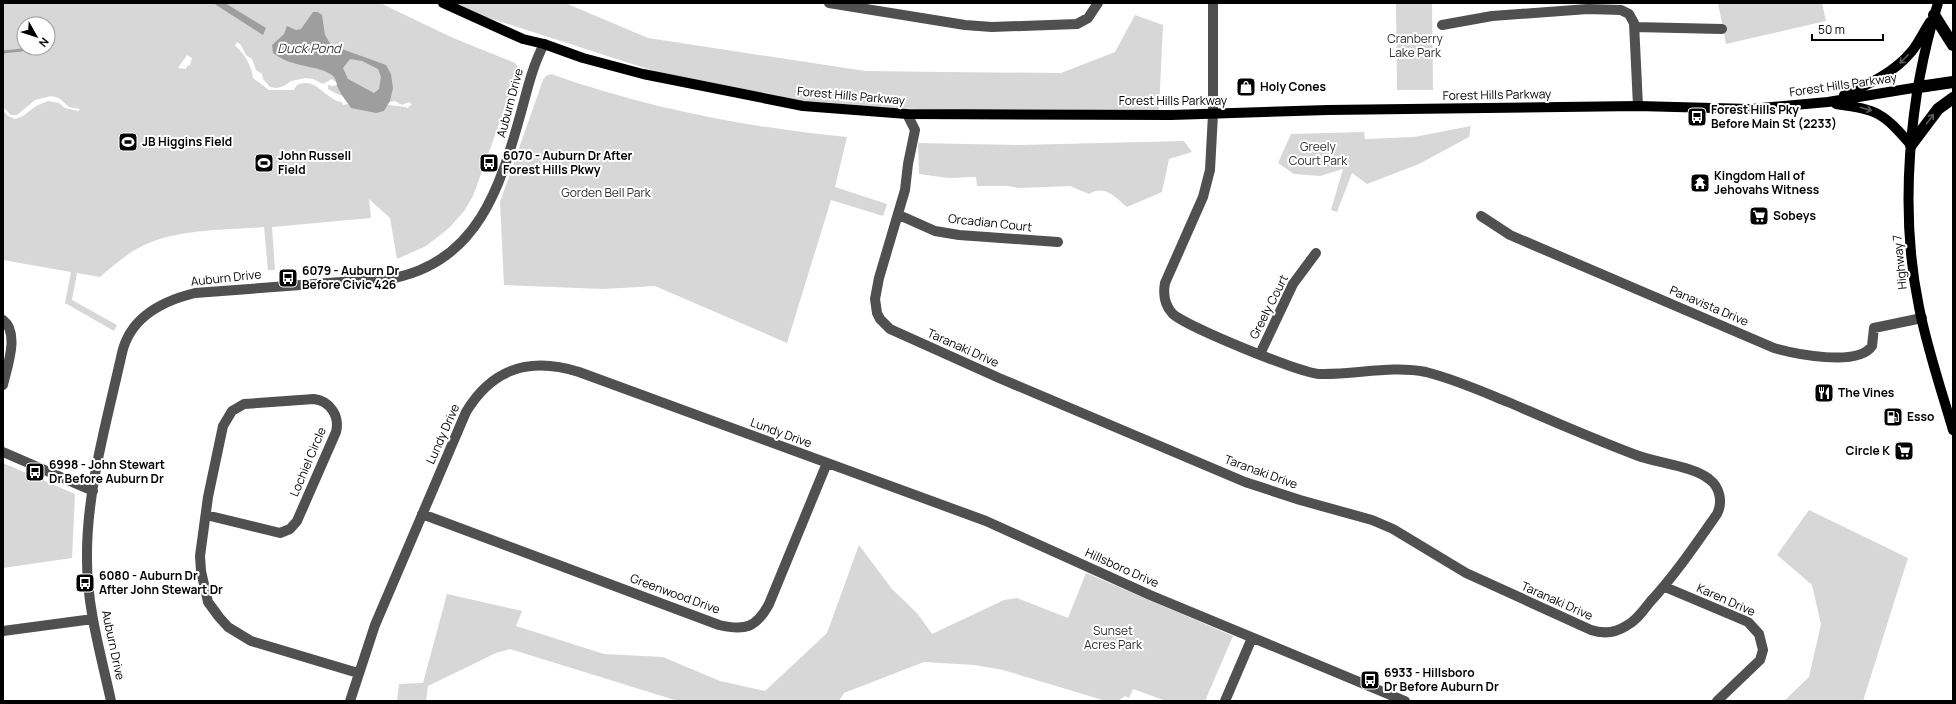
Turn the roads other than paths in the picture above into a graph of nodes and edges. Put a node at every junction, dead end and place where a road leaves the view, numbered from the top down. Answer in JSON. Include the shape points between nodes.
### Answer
{"nodes":[{"id":1,"x":443,"y":3,"type":"edge"},
{"id":2,"x":829,"y":3,"type":"edge"},
{"id":3,"x":1098,"y":3,"type":"edge"},
{"id":4,"x":1213,"y":3,"type":"edge"},
{"id":5,"x":1938,"y":3,"type":"edge"},
{"id":6,"x":1934,"y":15,"type":"junction"},
{"id":7,"x":1442,"y":25,"type":"dead end"},
{"id":8,"x":1634,"y":26,"type":"junction"},
{"id":9,"x":1722,"y":29,"type":"dead end"},
{"id":10,"x":544,"y":44,"type":"junction"},
{"id":11,"x":1953,"y":45,"type":"edge"},
{"id":12,"x":1953,"y":82,"type":"edge"},
{"id":13,"x":1919,"y":87,"type":"junction"},
{"id":14,"x":1953,"y":98,"type":"edge"},
{"id":15,"x":1828,"y":102,"type":"junction"},
{"id":16,"x":1638,"y":106,"type":"junction"},
{"id":17,"x":907,"y":114,"type":"junction"},
{"id":18,"x":1213,"y":114,"type":"junction"},
{"id":19,"x":1911,"y":145,"type":"junction"},
{"id":20,"x":899,"y":215,"type":"junction"},
{"id":21,"x":1481,"y":216,"type":"dead end"},
{"id":22,"x":1058,"y":242,"type":"dead end"},
{"id":23,"x":1316,"y":253,"type":"dead end"},
{"id":24,"x":1922,"y":318,"type":"junction"},
{"id":25,"x":3,"y":320,"type":"edge"},
{"id":26,"x":1260,"y":354,"type":"junction"},
{"id":27,"x":3,"y":385,"type":"edge"},
{"id":28,"x":1953,"y":430,"type":"edge"},
{"id":29,"x":3,"y":452,"type":"edge"},
{"id":30,"x":827,"y":464,"type":"junction"},
{"id":31,"x":93,"y":491,"type":"junction"},
{"id":32,"x":422,"y":514,"type":"junction"},
{"id":33,"x":206,"y":515,"type":"junction"},
{"id":34,"x":1665,"y":587,"type":"junction"},
{"id":35,"x":93,"y":619,"type":"junction"},
{"id":36,"x":3,"y":631,"type":"edge"},
{"id":37,"x":1252,"y":638,"type":"junction"},
{"id":38,"x":358,"y":673,"type":"junction"},
{"id":39,"x":111,"y":701,"type":"edge"},
{"id":40,"x":350,"y":701,"type":"edge"},
{"id":41,"x":1225,"y":701,"type":"edge"},
{"id":42,"x":1405,"y":701,"type":"edge"},
{"id":43,"x":1717,"y":701,"type":"edge"}],
"edges":[{"from":1,"to":10,"type":"main road","name":"Forest Hills Parkway","via":[[523,39]]},
{"from":2,"to":3,"type":"street","via":[[992,27],[1077,24],[1088,18]]},
{"from":4,"to":18,"type":"street","name":"Taranaki Drive"},
{"from":5,"to":6,"type":"main road"},
{"from":6,"to":11,"type":"highway"},
{"from":6,"to":13,"type":"main road","name":"Highway 7"},
{"from":6,"to":15,"type":"main road","one_way":true,"via":[[1912,51],[1890,72],[1872,83]]},
{"from":7,"to":8,"type":"street","via":[[1492,16],[1588,9],[1624,11],[1632,18]]},
{"from":8,"to":9,"type":"street"},
{"from":8,"to":16,"type":"street"},
{"from":10,"to":17,"type":"main road","name":"Forest Hills Parkway","via":[[590,60],[744,96],[803,106]]},
{"from":10,"to":31,"type":"street","name":"Auburn Drive","via":[[535,62],[512,146],[490,202],[474,229],[449,255],[417,272],[394,278],[195,293],[178,297],[160,306],[139,321],[128,335],[122,350]]},
{"from":12,"to":13,"type":"highway"},
{"from":13,"to":15,"type":"main road","name":"Forest Hills Parkway"},
{"from":13,"to":19,"type":"main road","name":"Highway 7"},
{"from":19,"to":14,"type":"highway","one_way":true,"via":[[1938,109]]},
{"from":15,"to":16,"type":"main road","name":"Forest Hills Parkway","via":[[1750,108]]},
{"from":15,"to":19,"type":"main road","one_way":true,"via":[[1876,112],[1890,121]]},
{"from":16,"to":18,"type":"main road","name":"Forest Hills Parkway"},
{"from":17,"to":18,"type":"main road","name":"Forest Hills Parkway"},
{"from":17,"to":20,"type":"street","name":"Taranaki Drive","via":[[915,130]]},
{"from":18,"to":26,"type":"street","name":"Taranaki Drive","via":[[1208,181],[1165,283],[1164,296],[1171,312],[1178,319]]},
{"from":19,"to":24,"type":"main road","name":"Highway 7","via":[[1908,207],[1910,240],[1915,286]]},
{"from":20,"to":22,"type":"street","name":"Orcadian Court","via":[[935,231]]},
{"from":20,"to":34,"type":"street","name":"Taranaki Drive","via":[[875,299],[880,319],[896,332],[1245,482],[1386,526],[1466,573],[1591,630],[1611,632],[1627,626]]},
{"from":21,"to":24,"type":"street","name":"Panavista Drive","via":[[1510,235],[1774,348],[1801,355],[1830,357],[1863,354],[1872,346],[1874,328]]},
{"from":23,"to":26,"type":"street","name":"Greely Court","via":[[1293,284]]},
{"from":24,"to":28,"type":"main road","name":"Highway 7"},
{"from":25,"to":27,"type":"street","via":[[10,328],[12,339]]},
{"from":26,"to":34,"type":"street","name":"Taranaki Drive","via":[[1292,368],[1319,374],[1398,369],[1428,373],[1484,392],[1640,456],[1704,476],[1715,485],[1719,493],[1719,509]]},
{"from":29,"to":31,"type":"street"},
{"from":30,"to":32,"type":"street","name":"Lundy Drive","via":[[580,372],[554,366],[530,365],[519,367],[499,377],[473,400]]},
{"from":30,"to":32,"type":"street","name":"Greenwood Drive","via":[[769,604],[756,623],[740,629],[719,625]]},
{"from":30,"to":37,"type":"street","name":"Hillsboro Drive","via":[[986,521]]},
{"from":31,"to":35,"type":"street","name":"Auburn Drive","via":[[87,561]]},
{"from":32,"to":38,"type":"street","name":"Lundy Drive","via":[[375,625]]},
{"from":33,"to":33,"type":"street","name":"Lochiel Circle","via":[[223,426],[232,411],[244,404],[314,399],[330,407],[336,415],[336,430],[303,507],[291,528],[280,533]]},
{"from":33,"to":38,"type":"street","name":"Lochiel Circle","via":[[200,556],[204,588],[208,602],[228,627],[250,641]]},
{"from":34,"to":43,"type":"street","name":"Karen Drive","via":[[1748,622],[1759,634],[1763,650],[1760,660]]},
{"from":35,"to":36,"type":"street"},
{"from":35,"to":39,"type":"street","name":"Auburn Drive"},
{"from":37,"to":41,"type":"street"},
{"from":37,"to":42,"type":"street","name":"Hillsboro Drive"},
{"from":38,"to":40,"type":"street","name":"Lundy Drive"}]}
